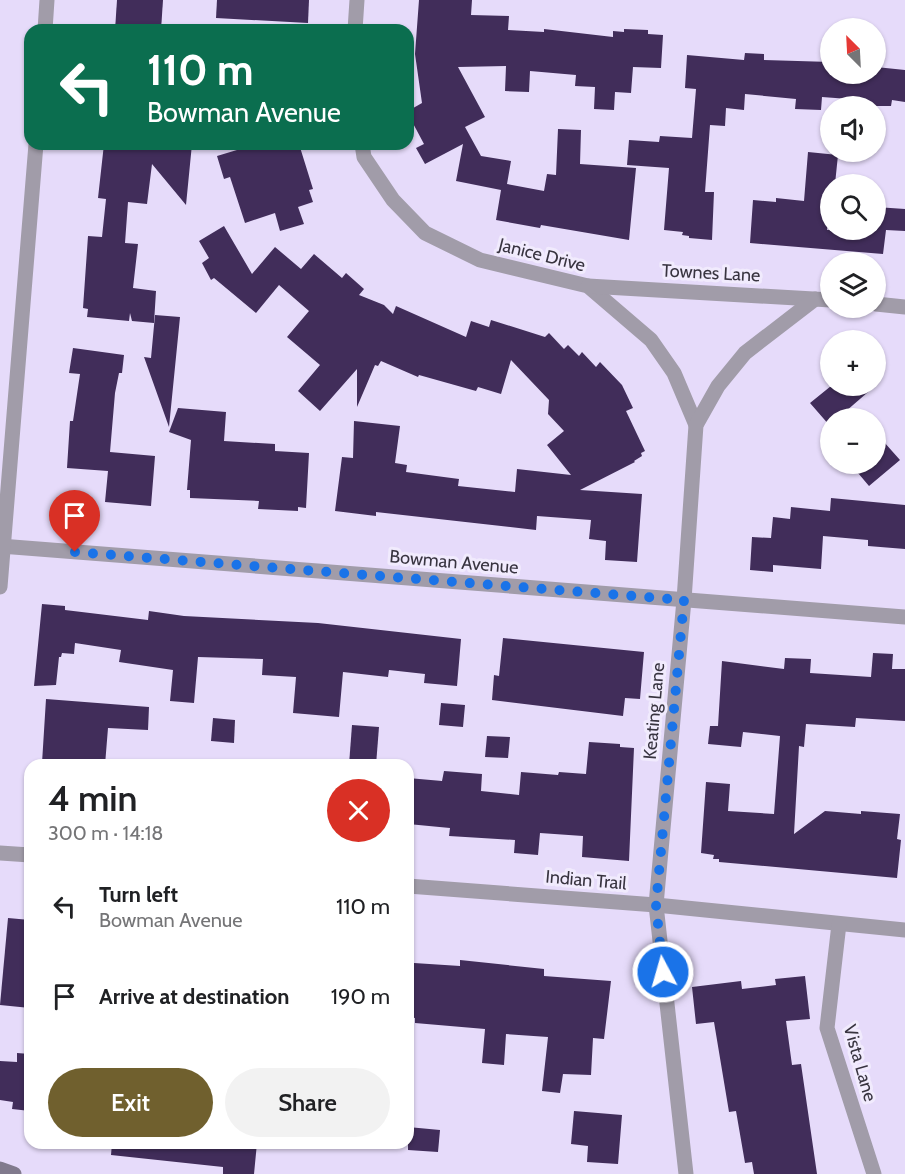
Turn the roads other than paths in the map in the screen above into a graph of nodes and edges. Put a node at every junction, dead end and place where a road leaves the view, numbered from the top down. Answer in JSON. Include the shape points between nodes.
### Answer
{"nodes":[{"id":1,"x":47,"y":0,"type":"edge"},
{"id":2,"x":357,"y":0,"type":"edge"},
{"id":3,"x":45,"y":24,"type":"edge"},
{"id":4,"x":355,"y":24,"type":"edge"},
{"id":5,"x":35,"y":150,"type":"edge"},
{"id":6,"x":363,"y":150,"type":"edge"},
{"id":7,"x":588,"y":286,"type":"junction"},
{"id":8,"x":815,"y":299,"type":"junction"},
{"id":9,"x":820,"y":299,"type":"edge"},
{"id":10,"x":886,"y":305,"type":"edge"},
{"id":11,"x":905,"y":307,"type":"edge"},
{"id":12,"x":696,"y":425,"type":"junction"},
{"id":13,"x":2,"y":546,"type":"edge"},
{"id":14,"x":0,"y":587,"type":"edge"},
{"id":15,"x":684,"y":600,"type":"junction"},
{"id":16,"x":905,"y":617,"type":"edge"},
{"id":17,"x":0,"y":853,"type":"edge"},
{"id":18,"x":24,"y":855,"type":"edge"},
{"id":19,"x":414,"y":885,"type":"edge"},
{"id":20,"x":656,"y":905,"type":"junction"},
{"id":21,"x":840,"y":924,"type":"junction"},
{"id":22,"x":905,"y":930,"type":"edge"},
{"id":23,"x":0,"y":1169,"type":"edge"},
{"id":24,"x":14,"y":1174,"type":"edge"},
{"id":25,"x":686,"y":1174,"type":"edge"},
{"id":26,"x":874,"y":1174,"type":"edge"}],
"edges":[{"from":1,"to":3,"type":"street"},
{"from":2,"to":4,"type":"street"},
{"from":5,"to":13,"type":"street"},
{"from":6,"to":7,"type":"street","name":"Janice Drive","via":[[393,200],[425,233],[480,260]]},
{"from":7,"to":8,"type":"street","name":"Townes Lane"},
{"from":7,"to":12,"type":"street","name":"Janice Drive","via":[[651,340],[674,373]]},
{"from":8,"to":9,"type":"street","name":"Townes Lane"},
{"from":8,"to":12,"type":"street","name":"Keating Lane","via":[[745,353],[718,386]]},
{"from":10,"to":11,"type":"street"},
{"from":12,"to":15,"type":"street","name":"Keating Lane"},
{"from":13,"to":14,"type":"street"},
{"from":13,"to":15,"type":"street","name":"Bowman Avenue"},
{"from":15,"to":16,"type":"street","name":"Bowman Avenue"},
{"from":15,"to":20,"type":"street","name":"Keating Lane"},
{"from":17,"to":18,"type":"street"},
{"from":19,"to":20,"type":"street","name":"Indian Trail"},
{"from":20,"to":21,"type":"street","name":"Indian Trail"},
{"from":20,"to":25,"type":"street","name":"Keating Lane"},
{"from":21,"to":22,"type":"street","name":"Indian Trail"},
{"from":21,"to":26,"type":"street","name":"Vista Lane","via":[[827,1028]]},
{"from":23,"to":24,"type":"street"}]}
